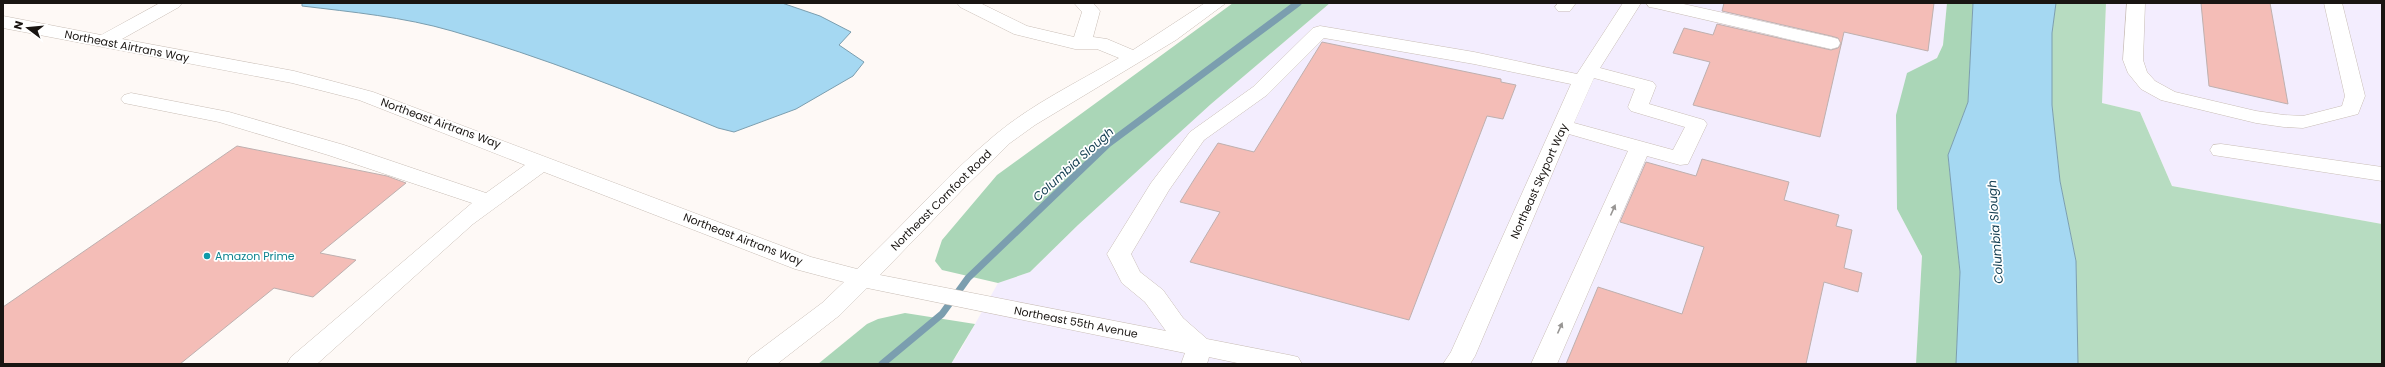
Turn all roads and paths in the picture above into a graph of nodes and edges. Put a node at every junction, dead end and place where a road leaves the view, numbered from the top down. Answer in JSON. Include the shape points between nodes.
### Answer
{"nodes":[{"id":1,"x":173,"y":3,"type":"edge"},
{"id":2,"x":966,"y":3,"type":"edge"},
{"id":3,"x":1083,"y":3,"type":"edge"},
{"id":4,"x":1217,"y":3,"type":"edge"},
{"id":5,"x":1632,"y":3,"type":"edge"},
{"id":6,"x":1655,"y":3,"type":"edge"},
{"id":7,"x":2136,"y":3,"type":"edge"},
{"id":8,"x":2333,"y":3,"type":"edge"},
{"id":9,"x":3,"y":22,"type":"edge"},
{"id":10,"x":104,"y":41,"type":"junction"},
{"id":11,"x":1082,"y":43,"type":"junction"},
{"id":12,"x":1830,"y":44,"type":"dead end"},
{"id":13,"x":1134,"y":57,"type":"junction"},
{"id":14,"x":1585,"y":76,"type":"junction"},
{"id":15,"x":131,"y":99,"type":"dead end"},
{"id":16,"x":1562,"y":126,"type":"junction"},
{"id":17,"x":1640,"y":147,"type":"junction"},
{"id":18,"x":2221,"y":150,"type":"dead end"},
{"id":19,"x":543,"y":162,"type":"junction"},
{"id":20,"x":2382,"y":174,"type":"edge"},
{"id":21,"x":487,"y":201,"type":"junction"},
{"id":22,"x":863,"y":279,"type":"junction"},
{"id":23,"x":1197,"y":355,"type":"edge"},
{"id":24,"x":300,"y":364,"type":"edge"},
{"id":25,"x":759,"y":364,"type":"edge"},
{"id":26,"x":1289,"y":364,"type":"edge"},
{"id":27,"x":1456,"y":364,"type":"edge"},
{"id":28,"x":1544,"y":364,"type":"edge"}],
"edges":[{"from":1,"to":10,"type":"street"},
{"from":2,"to":11,"type":"street","via":[[1021,30]]},
{"from":3,"to":11,"type":"street","via":[[1091,11]]},
{"from":4,"to":13,"type":"street","name":"Northeast Cornfoot Road"},
{"from":5,"to":14,"type":"street","name":"Northeast Skyport Way"},
{"from":6,"to":12,"type":"street"},
{"from":7,"to":8,"type":"street","via":[[2133,60],[2138,73],[2148,85],[2168,96],[2256,117],[2303,122],[2351,110],[2355,96]]},
{"from":9,"to":10,"type":"street","name":"Northeast Airtrans Way"},
{"from":10,"to":19,"type":"street","name":"Northeast Airtrans Way","via":[[294,78],[359,94]]},
{"from":11,"to":13,"type":"street","via":[[1100,43]]},
{"from":13,"to":22,"type":"street","name":"Northeast Cornfoot Road","via":[[1003,139],[957,182]]},
{"from":14,"to":16,"type":"street","name":"Northeast Skyport Way"},
{"from":14,"to":17,"type":"street","via":[[1646,86],[1638,107],[1697,124],[1680,159]]},
{"from":14,"to":23,"type":"street","via":[[1320,32],[1260,91],[1197,136],[1158,188],[1119,254],[1130,277],[1154,296]]},
{"from":15,"to":21,"type":"street","via":[[222,116],[336,150]]},
{"from":16,"to":17,"type":"street"},
{"from":16,"to":27,"type":"street","name":"Northeast Skyport Way","via":[[1465,349]]},
{"from":28,"to":17,"type":"street","one_way":true},
{"from":18,"to":20,"type":"street"},
{"from":19,"to":21,"type":"street"},
{"from":19,"to":22,"type":"street","name":"Northeast Airtrans Way","via":[[804,263]]},
{"from":21,"to":24,"type":"street"},
{"from":22,"to":23,"type":"street","name":"Northeast 55th Avenue","via":[[985,304]]},
{"from":22,"to":25,"type":"street","name":"Northeast Cornfoot Road","via":[[804,331]]},
{"from":23,"to":26,"type":"street","name":"Northeast 55th Avenue"}]}
